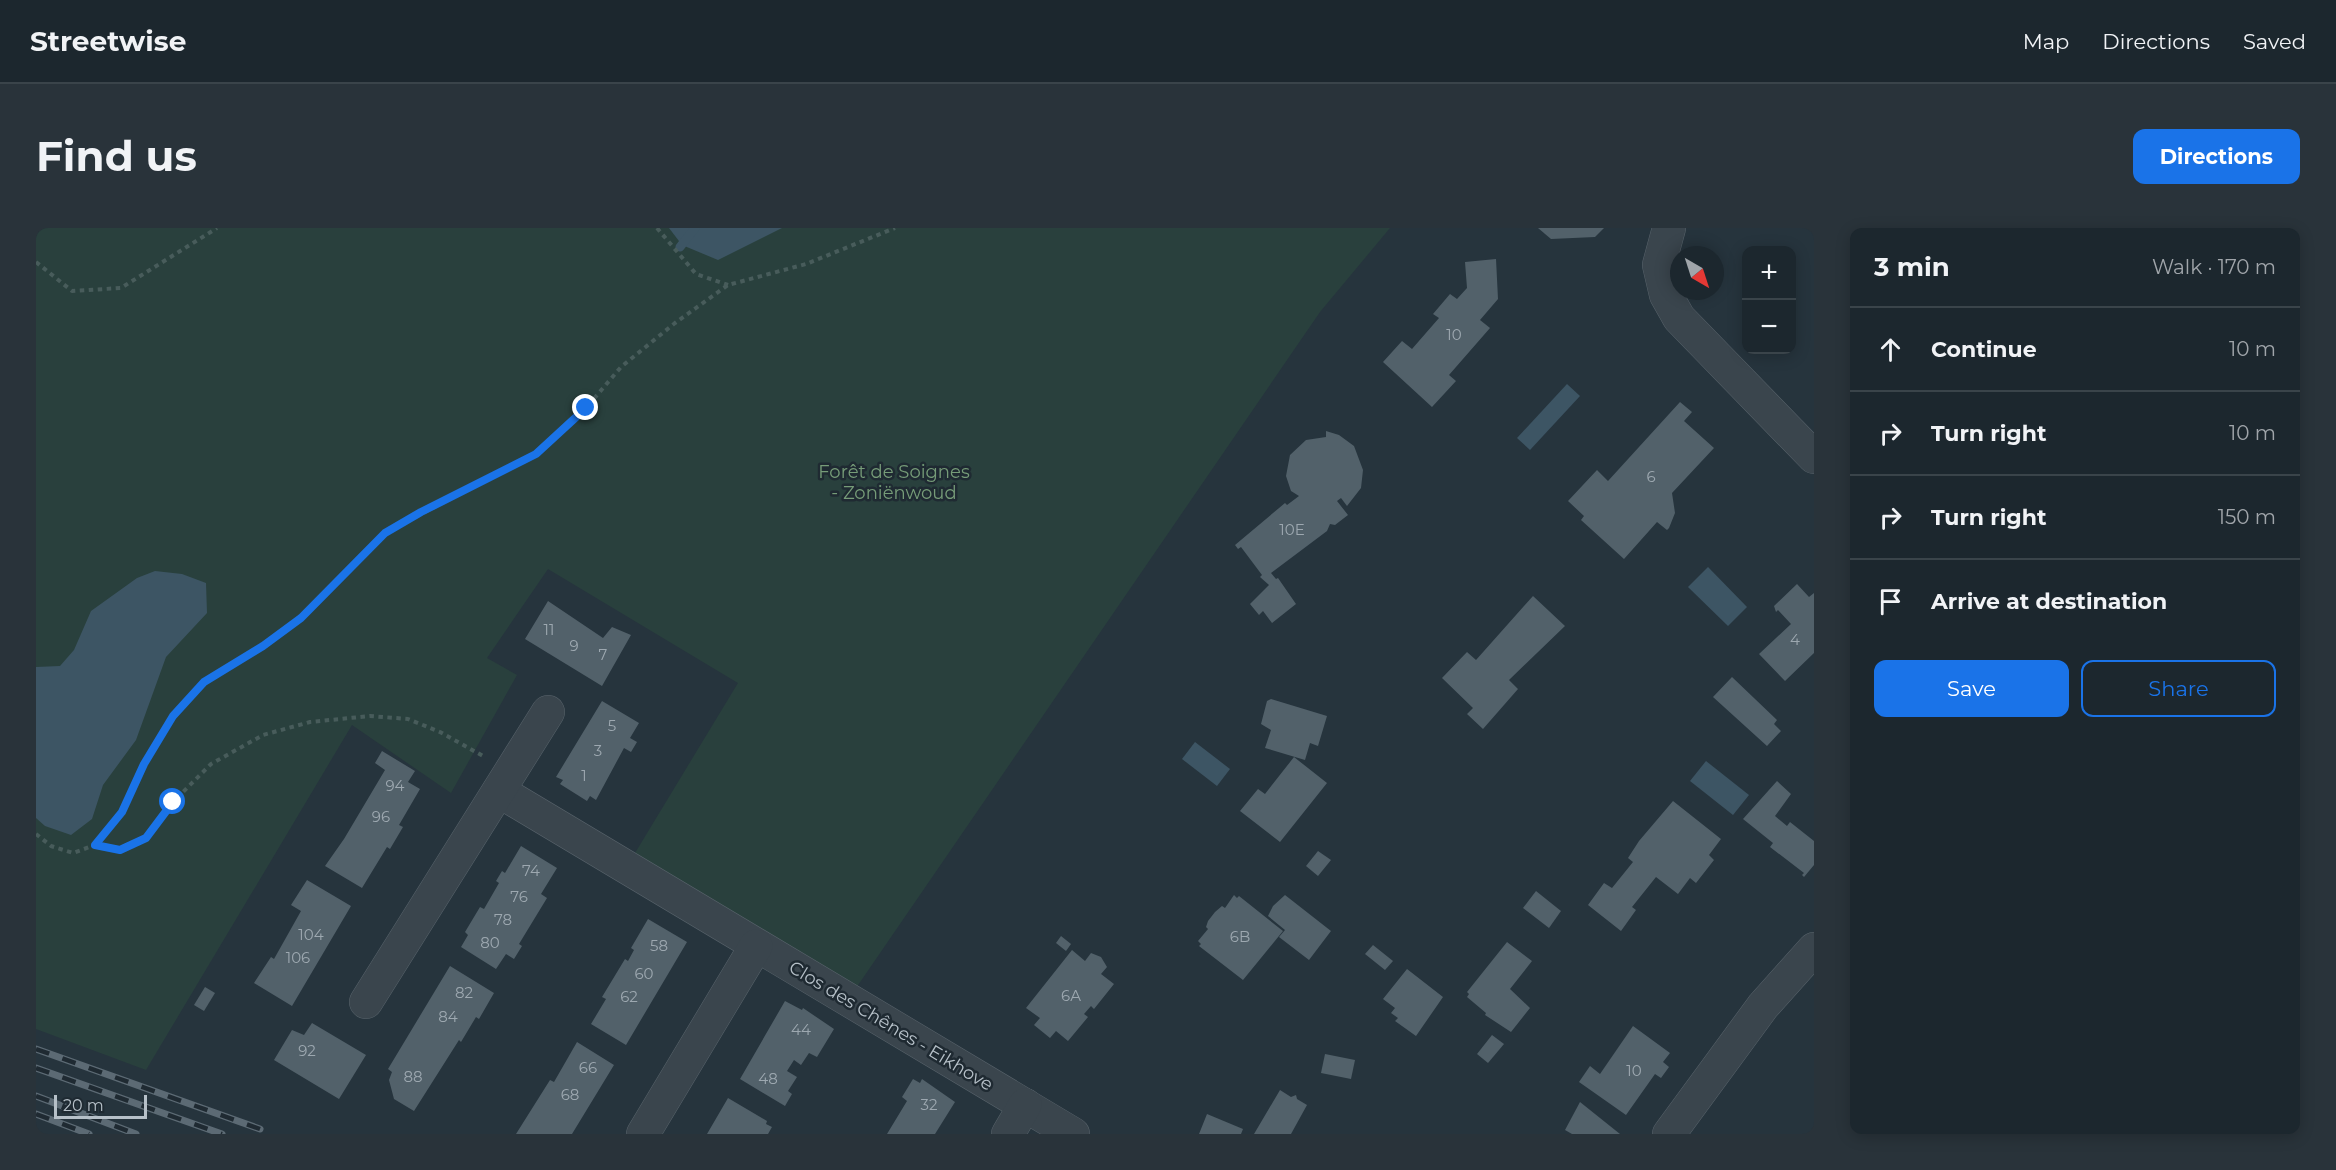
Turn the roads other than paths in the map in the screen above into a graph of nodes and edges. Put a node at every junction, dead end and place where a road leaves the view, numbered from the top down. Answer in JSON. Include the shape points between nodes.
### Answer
{"nodes":[{"id":1,"x":1669,"y":228,"type":"edge"},
{"id":2,"x":1814,"y":457,"type":"edge"},
{"id":3,"x":548,"y":712,"type":"dead end"},
{"id":4,"x":506,"y":781,"type":"junction"},
{"id":5,"x":756,"y":946,"type":"junction"},
{"id":6,"x":1814,"y":949,"type":"edge"},
{"id":7,"x":366,"y":1002,"type":"dead end"},
{"id":8,"x":1025,"y":1105,"type":"junction"},
{"id":9,"x":643,"y":1134,"type":"edge"},
{"id":10,"x":1008,"y":1134,"type":"edge"},
{"id":11,"x":1073,"y":1134,"type":"edge"},
{"id":12,"x":1669,"y":1134,"type":"edge"}],
"edges":[{"from":1,"to":2,"type":"street","via":[[1659,265],[1666,295],[1679,318]]},
{"from":3,"to":4,"type":"street"},
{"from":4,"to":5,"type":"street","name":"Clos des Chênes - Eikhove"},
{"from":4,"to":7,"type":"street"},
{"from":5,"to":8,"type":"street","name":"Clos des Chênes - Eikhove"},
{"from":5,"to":9,"type":"street"},
{"from":6,"to":12,"type":"street","via":[[1763,1006]]},
{"from":8,"to":10,"type":"street"},
{"from":8,"to":11,"type":"street","name":"Clos des Chênes - Eikhove"}]}
